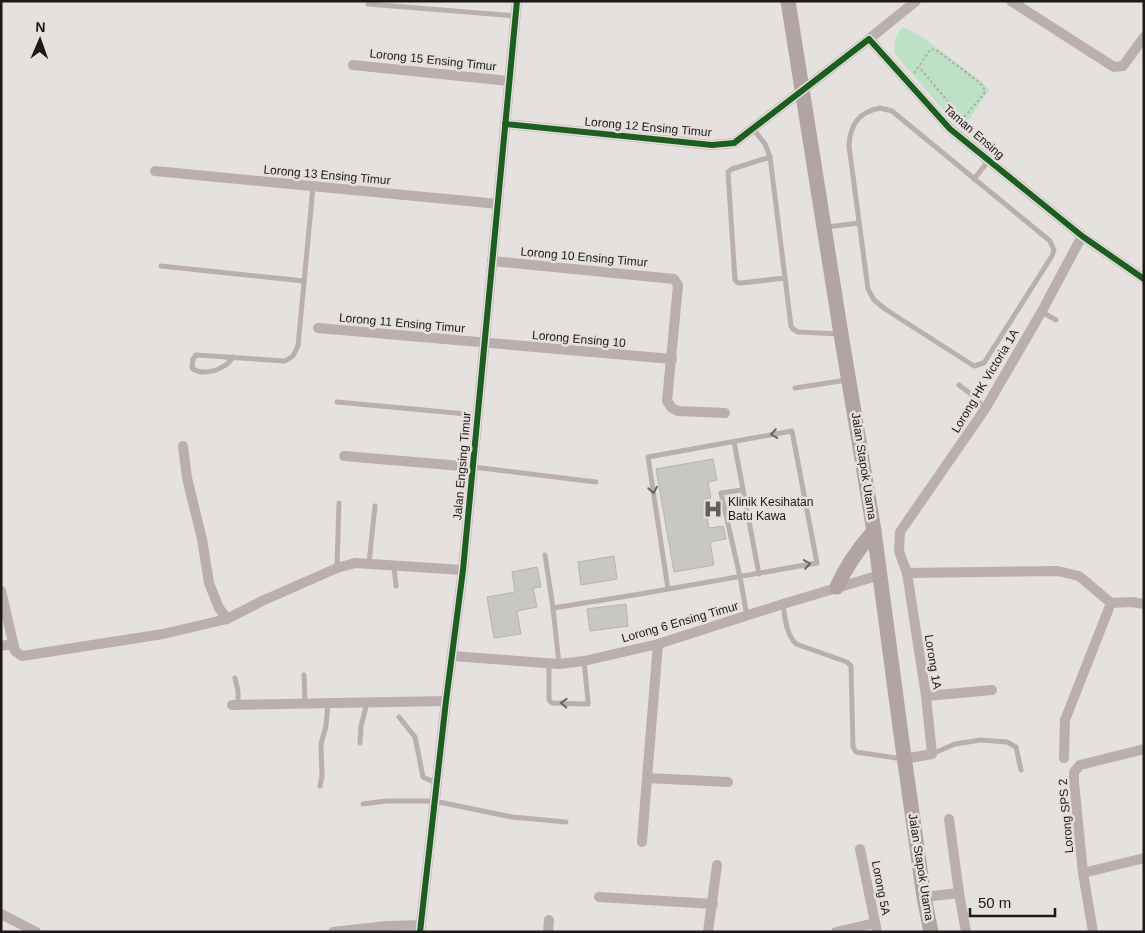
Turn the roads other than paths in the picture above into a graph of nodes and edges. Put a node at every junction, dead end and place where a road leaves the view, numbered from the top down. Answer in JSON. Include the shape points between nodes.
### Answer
{"nodes":[{"id":1,"x":517,"y":1,"type":"edge"},
{"id":2,"x":788,"y":1,"type":"edge"},
{"id":3,"x":916,"y":1,"type":"edge"},
{"id":4,"x":1011,"y":1,"type":"edge"},
{"id":5,"x":368,"y":4,"type":"dead end"},
{"id":6,"x":515,"y":16,"type":"junction"},
{"id":7,"x":1144,"y":38,"type":"edge"},
{"id":8,"x":869,"y":39,"type":"junction"},
{"id":9,"x":353,"y":65,"type":"dead end"},
{"id":10,"x":509,"y":80,"type":"junction"},
{"id":11,"x":801,"y":90,"type":"junction"},
{"id":12,"x":505,"y":124,"type":"junction"},
{"id":13,"x":753,"y":129,"type":"junction"},
{"id":14,"x":770,"y":157,"type":"junction"},
{"id":15,"x":989,"y":160,"type":"junction"},
{"id":16,"x":155,"y":171,"type":"dead end"},
{"id":17,"x":974,"y":180,"type":"junction"},
{"id":18,"x":313,"y":187,"type":"junction"},
{"id":19,"x":498,"y":204,"type":"junction"},
{"id":20,"x":859,"y":223,"type":"junction"},
{"id":21,"x":824,"y":228,"type":"junction"},
{"id":22,"x":1082,"y":236,"type":"junction"},
{"id":23,"x":492,"y":261,"type":"junction"},
{"id":24,"x":161,"y":266,"type":"dead end"},
{"id":25,"x":785,"y":278,"type":"junction"},
{"id":26,"x":1144,"y":279,"type":"edge"},
{"id":27,"x":304,"y":281,"type":"junction"},
{"id":28,"x":1042,"y":311,"type":"junction"},
{"id":29,"x":1056,"y":320,"type":"dead end"},
{"id":30,"x":318,"y":328,"type":"dead end"},
{"id":31,"x":841,"y":334,"type":"junction"},
{"id":32,"x":485,"y":343,"type":"junction"},
{"id":33,"x":233,"y":357,"type":"junction"},
{"id":34,"x":672,"y":359,"type":"junction"},
{"id":35,"x":850,"y":379,"type":"junction"},
{"id":36,"x":959,"y":384,"type":"dead end"},
{"id":37,"x":795,"y":388,"type":"dead end"},
{"id":38,"x":336,"y":402,"type":"dead end"},
{"id":39,"x":985,"y":409,"type":"junction"},
{"id":40,"x":725,"y":412,"type":"dead end"},
{"id":41,"x":478,"y":415,"type":"junction"},
{"id":42,"x":734,"y":442,"type":"junction"},
{"id":43,"x":183,"y":446,"type":"dead end"},
{"id":44,"x":344,"y":456,"type":"dead end"},
{"id":45,"x":473,"y":467,"type":"junction"},
{"id":46,"x":596,"y":482,"type":"dead end"},
{"id":47,"x":742,"y":490,"type":"junction"},
{"id":48,"x":340,"y":503,"type":"dead end"},
{"id":49,"x":375,"y":506,"type":"dead end"},
{"id":50,"x":874,"y":531,"type":"junction"},
{"id":51,"x":545,"y":555,"type":"dead end"},
{"id":52,"x":369,"y":564,"type":"junction"},
{"id":53,"x":394,"y":566,"type":"junction"},
{"id":54,"x":337,"y":568,"type":"junction"},
{"id":55,"x":463,"y":570,"type":"junction"},
{"id":56,"x":907,"y":573,"type":"junction"},
{"id":57,"x":759,"y":574,"type":"junction"},
{"id":58,"x":880,"y":574,"type":"junction"},
{"id":59,"x":740,"y":577,"type":"junction"},
{"id":60,"x":396,"y":586,"type":"dead end"},
{"id":61,"x":837,"y":587,"type":"junction"},
{"id":62,"x":668,"y":589,"type":"junction"},
{"id":63,"x":1,"y":591,"type":"edge"},
{"id":64,"x":1111,"y":603,"type":"junction"},
{"id":65,"x":782,"y":604,"type":"junction"},
{"id":66,"x":1144,"y":604,"type":"edge"},
{"id":67,"x":554,"y":608,"type":"junction"},
{"id":68,"x":747,"y":616,"type":"junction"},
{"id":69,"x":227,"y":619,"type":"junction"},
{"id":70,"x":13,"y":644,"type":"junction"},
{"id":71,"x":658,"y":644,"type":"junction"},
{"id":72,"x":1,"y":646,"type":"edge"},
{"id":73,"x":452,"y":656,"type":"junction"},
{"id":74,"x":584,"y":661,"type":"junction"},
{"id":75,"x":554,"y":663,"type":"junction"},
{"id":76,"x":304,"y":675,"type":"dead end"},
{"id":77,"x":234,"y":678,"type":"dead end"},
{"id":78,"x":992,"y":690,"type":"dead end"},
{"id":79,"x":926,"y":696,"type":"junction"},
{"id":80,"x":446,"y":701,"type":"junction"},
{"id":81,"x":367,"y":702,"type":"junction"},
{"id":82,"x":305,"y":703,"type":"junction"},
{"id":83,"x":328,"y":703,"type":"junction"},
{"id":84,"x":235,"y":704,"type":"joint"},
{"id":85,"x":399,"y":717,"type":"dead end"},
{"id":86,"x":360,"y":742,"type":"dead end"},
{"id":87,"x":1144,"y":749,"type":"edge"},
{"id":88,"x":932,"y":754,"type":"junction"},
{"id":89,"x":1064,"y":758,"type":"dead end"},
{"id":90,"x":904,"y":759,"type":"junction"},
{"id":91,"x":1021,"y":770,"type":"dead end"},
{"id":92,"x":647,"y":778,"type":"junction"},
{"id":93,"x":728,"y":782,"type":"dead end"},
{"id":94,"x":436,"y":783,"type":"junction"},
{"id":95,"x":320,"y":786,"type":"dead end"},
{"id":96,"x":434,"y":801,"type":"junction"},
{"id":97,"x":363,"y":804,"type":"dead end"},
{"id":98,"x":949,"y":819,"type":"dead end"},
{"id":99,"x":566,"y":822,"type":"dead end"},
{"id":100,"x":642,"y":842,"type":"dead end"},
{"id":101,"x":860,"y":849,"type":"dead end"},
{"id":102,"x":1144,"y":858,"type":"edge"},
{"id":103,"x":717,"y":865,"type":"dead end"},
{"id":104,"x":1083,"y":873,"type":"junction"},
{"id":105,"x":959,"y":892,"type":"junction"},
{"id":106,"x":599,"y":897,"type":"dead end"},
{"id":107,"x":924,"y":897,"type":"junction"},
{"id":108,"x":713,"y":904,"type":"junction"},
{"id":109,"x":1,"y":914,"type":"edge"},
{"id":110,"x":549,"y":920,"type":"dead end"},
{"id":111,"x":876,"y":927,"type":"edge"},
{"id":112,"x":420,"y":928,"type":"edge"},
{"id":113,"x":36,"y":932,"type":"edge"},
{"id":114,"x":333,"y":932,"type":"edge"},
{"id":115,"x":548,"y":932,"type":"edge"},
{"id":116,"x":708,"y":932,"type":"edge"},
{"id":117,"x":836,"y":932,"type":"edge"},
{"id":118,"x":931,"y":932,"type":"edge"},
{"id":119,"x":966,"y":932,"type":"edge"},
{"id":120,"x":1093,"y":932,"type":"edge"}],
"edges":[{"from":1,"to":6,"type":"street","name":"Jalan Engsing Timur"},
{"from":2,"to":11,"type":"main road","name":"Jalan Stapok Utama"},
{"from":3,"to":8,"type":"street"},
{"from":4,"to":7,"type":"street","via":[[1114,67],[1123,66]]},
{"from":5,"to":6,"type":"lane"},
{"from":6,"to":10,"type":"street","name":"Jalan Engsing Timur"},
{"from":8,"to":11,"type":"street"},
{"from":8,"to":15,"type":"street","name":"Taman Ensing","via":[[950,128]]},
{"from":9,"to":10,"type":"street","name":"Lorong 15 Ensing Timur"},
{"from":10,"to":12,"type":"street","name":"Jalan Engsing Timur"},
{"from":11,"to":13,"type":"street","name":"Lorong 12 Ensing Timur"},
{"from":11,"to":21,"type":"main road","name":"Jalan Stapok Utama"},
{"from":12,"to":13,"type":"street","name":"Lorong 12 Ensing Timur","via":[[712,145],[734,143]]},
{"from":12,"to":19,"type":"street","name":"Jalan Engsing Timur"},
{"from":13,"to":14,"type":"lane"},
{"from":14,"to":25,"type":"lane"},
{"from":14,"to":25,"type":"lane","via":[[728,172],[735,280],[741,283]]},
{"from":15,"to":17,"type":"lane"},
{"from":15,"to":22,"type":"street","name":"Taman Ensing"},
{"from":16,"to":18,"type":"street","name":"Lorong 13 Ensing Timur"},
{"from":17,"to":20,"type":"lane","via":[[892,111],[868,110],[853,124],[849,146]]},
{"from":17,"to":20,"type":"lane","via":[[1050,241],[1054,250],[984,363],[974,366],[874,300],[868,289]]},
{"from":18,"to":19,"type":"street","name":"Lorong 13 Ensing Timur"},
{"from":18,"to":27,"type":"lane"},
{"from":19,"to":23,"type":"street","name":"Jalan Engsing Timur"},
{"from":20,"to":21,"type":"lane"},
{"from":21,"to":31,"type":"main road","name":"Jalan Stapok Utama"},
{"from":22,"to":26,"type":"street","name":"Taman Ensing"},
{"from":22,"to":28,"type":"street","name":"Lorong HK Victoria 1A"},
{"from":23,"to":32,"type":"street","name":"Jalan Engsing Timur"},
{"from":23,"to":34,"type":"street","name":"Lorong 10 Ensing Timur","via":[[674,279],[678,285]]},
{"from":24,"to":27,"type":"lane"},
{"from":25,"to":31,"type":"lane","via":[[793,329]]},
{"from":27,"to":33,"type":"lane","via":[[298,346],[293,356],[285,361]]},
{"from":28,"to":29,"type":"lane"},
{"from":28,"to":39,"type":"street","name":"Lorong HK Victoria 1A"},
{"from":30,"to":32,"type":"street","name":"Lorong 11 Ensing Timur"},
{"from":31,"to":35,"type":"main road","name":"Jalan Stapok Utama"},
{"from":32,"to":34,"type":"street","name":"Lorong Ensing 10"},
{"from":32,"to":41,"type":"street","name":"Jalan Engsing Timur"},
{"from":33,"to":33,"type":"lane","via":[[196,355],[192,368],[209,372],[225,366]]},
{"from":34,"to":40,"type":"street","via":[[667,400],[672,408],[678,411]]},
{"from":35,"to":37,"type":"lane"},
{"from":35,"to":50,"type":"main road","name":"Jalan Stapok Utama"},
{"from":36,"to":39,"type":"lane"},
{"from":38,"to":41,"type":"lane"},
{"from":39,"to":56,"type":"street","name":"Lorong HK Victoria 1A","via":[[900,532],[899,550]]},
{"from":41,"to":45,"type":"street","name":"Jalan Engsing Timur"},
{"from":42,"to":47,"type":"lane"},
{"from":57,"to":42,"type":"lane","one_way":true,"via":[[817,563],[792,431]]},
{"from":42,"to":62,"type":"lane","one_way":true,"via":[[648,457]]},
{"from":43,"to":69,"type":"street","via":[[209,583]]},
{"from":44,"to":45,"type":"street"},
{"from":45,"to":46,"type":"lane"},
{"from":45,"to":55,"type":"street","name":"Jalan Engsing Timur"},
{"from":47,"to":57,"type":"lane"},
{"from":47,"to":59,"type":"lane","via":[[721,493]]},
{"from":48,"to":54,"type":"lane"},
{"from":49,"to":52,"type":"lane"},
{"from":50,"to":58,"type":"main road","name":"Jalan Stapok Utama"},
{"from":50,"to":61,"type":"main road","via":[[847,567]]},
{"from":51,"to":67,"type":"lane"},
{"from":52,"to":53,"type":"street"},
{"from":52,"to":54,"type":"street","via":[[355,563]]},
{"from":53,"to":55,"type":"street"},
{"from":53,"to":60,"type":"lane"},
{"from":54,"to":69,"type":"street"},
{"from":55,"to":73,"type":"street","name":"Jalan Engsing Timur"},
{"from":56,"to":64,"type":"street","via":[[1058,571],[1079,576]]},
{"from":56,"to":79,"type":"street","name":"Lorong 1A"},
{"from":57,"to":59,"type":"lane"},
{"from":58,"to":61,"type":"street","name":"Lorong 6 Ensing Timur"},
{"from":58,"to":90,"type":"main road","name":"Jalan Stapok Utama"},
{"from":59,"to":62,"type":"lane"},
{"from":59,"to":68,"type":"lane"},
{"from":61,"to":65,"type":"street","name":"Lorong 6 Ensing Timur"},
{"from":62,"to":67,"type":"lane"},
{"from":63,"to":70,"type":"street"},
{"from":64,"to":66,"type":"street"},
{"from":64,"to":89,"type":"street","via":[[1065,720]]},
{"from":65,"to":68,"type":"street","name":"Lorong 6 Ensing Timur"},
{"from":65,"to":90,"type":"lane","via":[[786,623],[796,644],[851,666],[853,747],[856,752]]},
{"from":67,"to":75,"type":"lane"},
{"from":68,"to":71,"type":"street","name":"Lorong 6 Ensing Timur"},
{"from":69,"to":70,"type":"street","via":[[163,634],[22,656],[14,651]]},
{"from":70,"to":72,"type":"street"},
{"from":71,"to":74,"type":"street","name":"Lorong 6 Ensing Timur"},
{"from":71,"to":92,"type":"street"},
{"from":73,"to":75,"type":"street","name":"Lorong 6 Ensing Timur"},
{"from":73,"to":80,"type":"street","name":"Jalan Engsing Timur"},
{"from":74,"to":75,"type":"street","name":"Lorong 6 Ensing Timur"},
{"from":74,"to":75,"type":"lane","one_way":true,"via":[[588,704],[552,703],[549,700]]},
{"from":76,"to":82,"type":"lane"},
{"from":77,"to":84,"type":"lane","via":[[238,691]]},
{"from":78,"to":79,"type":"street"},
{"from":79,"to":88,"type":"street","name":"Lorong 1A"},
{"from":80,"to":81,"type":"street"},
{"from":80,"to":94,"type":"street","name":"Jalan Engsing Timur"},
{"from":81,"to":83,"type":"street"},
{"from":81,"to":86,"type":"lane"},
{"from":82,"to":83,"type":"street"},
{"from":82,"to":84,"type":"street"},
{"from":83,"to":95,"type":"lane","via":[[320,750]]},
{"from":85,"to":94,"type":"lane","via":[[416,737],[423,777]]},
{"from":87,"to":104,"type":"street","name":"Lorong SPS 2","via":[[1080,765],[1074,772]]},
{"from":88,"to":90,"type":"street"},
{"from":88,"to":91,"type":"lane","via":[[955,744],[981,740],[1007,742],[1016,747]]},
{"from":90,"to":107,"type":"main road","name":"Jalan Stapok Utama"},
{"from":92,"to":93,"type":"street"},
{"from":92,"to":100,"type":"street"},
{"from":94,"to":96,"type":"street","name":"Jalan Engsing Timur"},
{"from":96,"to":97,"type":"lane"},
{"from":96,"to":99,"type":"lane","via":[[512,817]]},
{"from":96,"to":112,"type":"street","name":"Jalan Engsing Timur"},
{"from":98,"to":105,"type":"street"},
{"from":101,"to":111,"type":"street","name":"Lorong 5A"},
{"from":102,"to":104,"type":"street"},
{"from":103,"to":108,"type":"street"},
{"from":104,"to":120,"type":"street","name":"Lorong SPS 2"},
{"from":105,"to":107,"type":"street"},
{"from":105,"to":119,"type":"street"},
{"from":106,"to":108,"type":"street"},
{"from":107,"to":118,"type":"main road","name":"Jalan Stapok Utama"},
{"from":108,"to":116,"type":"street"},
{"from":109,"to":113,"type":"street"},
{"from":110,"to":115,"type":"street"},
{"from":111,"to":117,"type":"street"},
{"from":112,"to":114,"type":"street","via":[[387,926]]}]}
